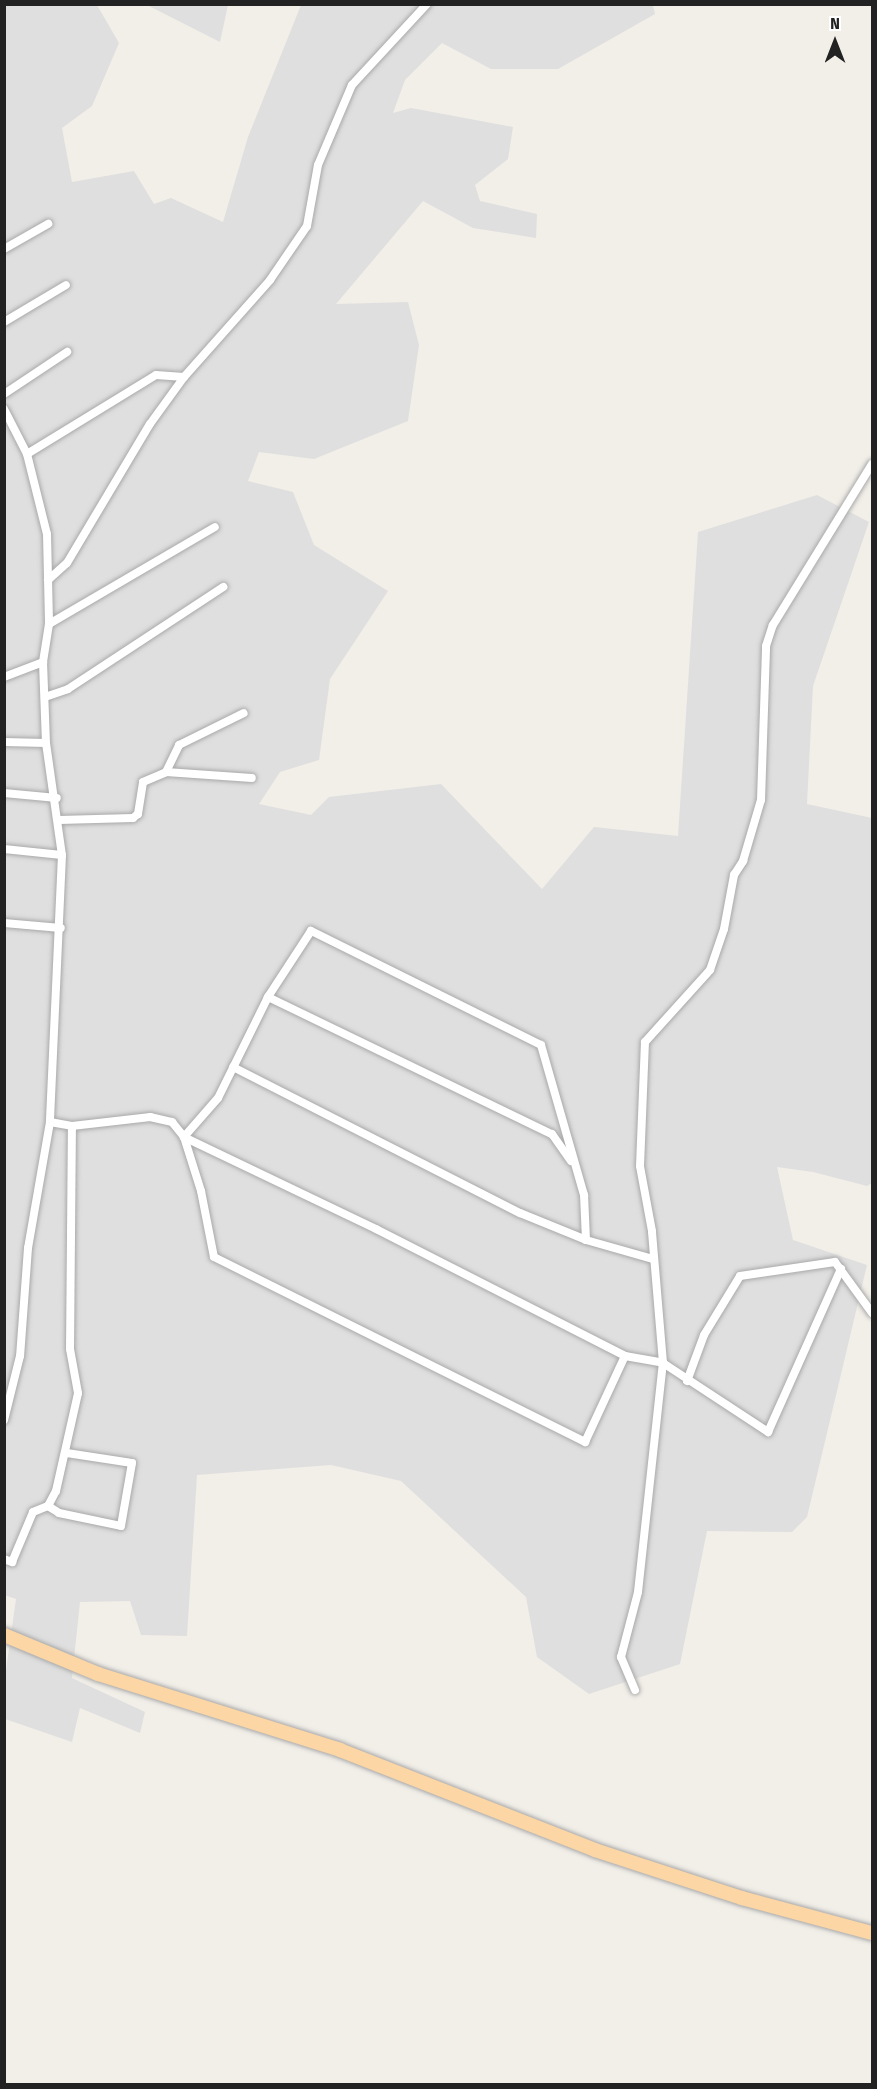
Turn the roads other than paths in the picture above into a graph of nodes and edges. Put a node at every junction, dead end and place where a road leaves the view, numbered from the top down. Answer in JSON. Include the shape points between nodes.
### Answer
{"nodes":[{"id":1,"x":427,"y":4,"type":"edge"},
{"id":2,"x":48,"y":224,"type":"dead end"},
{"id":3,"x":4,"y":249,"type":"edge"},
{"id":4,"x":66,"y":285,"type":"dead end"},
{"id":5,"x":4,"y":322,"type":"edge"},
{"id":6,"x":67,"y":352,"type":"dead end"},
{"id":7,"x":184,"y":376,"type":"junction"},
{"id":8,"x":4,"y":394,"type":"edge"},
{"id":9,"x":4,"y":409,"type":"edge"},
{"id":10,"x":27,"y":454,"type":"junction"},
{"id":11,"x":873,"y":464,"type":"edge"},
{"id":12,"x":215,"y":527,"type":"dead end"},
{"id":13,"x":48,"y":580,"type":"junction"},
{"id":14,"x":223,"y":587,"type":"dead end"},
{"id":15,"x":49,"y":624,"type":"junction"},
{"id":16,"x":43,"y":662,"type":"junction"},
{"id":17,"x":4,"y":677,"type":"edge"},
{"id":18,"x":45,"y":697,"type":"junction"},
{"id":19,"x":244,"y":713,"type":"dead end"},
{"id":20,"x":4,"y":741,"type":"edge"},
{"id":21,"x":46,"y":743,"type":"junction"},
{"id":22,"x":166,"y":772,"type":"junction"},
{"id":23,"x":252,"y":778,"type":"dead end"},
{"id":24,"x":4,"y":793,"type":"edge"},
{"id":25,"x":57,"y":798,"type":"junction"},
{"id":26,"x":59,"y":820,"type":"junction"},
{"id":27,"x":4,"y":849,"type":"edge"},
{"id":28,"x":62,"y":855,"type":"junction"},
{"id":29,"x":4,"y":923,"type":"edge"},
{"id":30,"x":61,"y":928,"type":"junction"},
{"id":31,"x":268,"y":997,"type":"junction"},
{"id":32,"x":233,"y":1067,"type":"junction"},
{"id":33,"x":50,"y":1122,"type":"junction"},
{"id":34,"x":72,"y":1126,"type":"junction"},
{"id":35,"x":184,"y":1137,"type":"junction"},
{"id":36,"x":576,"y":1167,"type":"junction"},
{"id":37,"x":586,"y":1240,"type":"junction"},
{"id":38,"x":653,"y":1259,"type":"junction"},
{"id":39,"x":841,"y":1269,"type":"junction"},
{"id":40,"x":873,"y":1313,"type":"edge"},
{"id":41,"x":625,"y":1356,"type":"junction"},
{"id":42,"x":663,"y":1363,"type":"junction"},
{"id":43,"x":687,"y":1381,"type":"junction"},
{"id":44,"x":4,"y":1420,"type":"edge"},
{"id":45,"x":67,"y":1453,"type":"junction"},
{"id":46,"x":48,"y":1506,"type":"junction"},
{"id":47,"x":4,"y":1559,"type":"edge"},
{"id":48,"x":4,"y":1635,"type":"edge"},
{"id":49,"x":635,"y":1690,"type":"dead end"},
{"id":50,"x":873,"y":1933,"type":"edge"}],
"edges":[{"from":1,"to":7,"type":"street","via":[[352,85],[318,165],[307,226],[270,280]]},
{"from":2,"to":3,"type":"street"},
{"from":4,"to":5,"type":"street"},
{"from":6,"to":8,"type":"street"},
{"from":7,"to":10,"type":"street","via":[[156,375]]},
{"from":7,"to":13,"type":"street","via":[[150,424],[67,562]]},
{"from":9,"to":10,"type":"street"},
{"from":10,"to":13,"type":"street","via":[[47,534]]},
{"from":11,"to":38,"type":"street","via":[[773,625],[766,646],[761,800],[743,861],[734,875],[724,929],[710,970],[645,1042],[640,1166]]},
{"from":12,"to":15,"type":"street"},
{"from":13,"to":15,"type":"street"},
{"from":14,"to":18,"type":"street","via":[[68,689]]},
{"from":15,"to":16,"type":"street"},
{"from":16,"to":17,"type":"street"},
{"from":16,"to":18,"type":"street"},
{"from":18,"to":21,"type":"street"},
{"from":19,"to":22,"type":"street","via":[[179,745]]},
{"from":20,"to":21,"type":"street"},
{"from":21,"to":25,"type":"street"},
{"from":22,"to":23,"type":"street"},
{"from":22,"to":26,"type":"street","via":[[143,782],[138,814],[133,818]]},
{"from":24,"to":25,"type":"street"},
{"from":25,"to":26,"type":"street"},
{"from":26,"to":28,"type":"street"},
{"from":27,"to":28,"type":"street"},
{"from":28,"to":30,"type":"street"},
{"from":29,"to":30,"type":"street"},
{"from":30,"to":33,"type":"street"},
{"from":31,"to":32,"type":"street"},
{"from":31,"to":36,"type":"street","via":[[552,1134]]},
{"from":31,"to":36,"type":"street","via":[[310,931],[541,1045]]},
{"from":32,"to":35,"type":"street","via":[[218,1098]]},
{"from":32,"to":37,"type":"street","via":[[520,1213]]},
{"from":33,"to":34,"type":"street"},
{"from":33,"to":44,"type":"street","via":[[28,1248],[20,1356]]},
{"from":34,"to":35,"type":"street","via":[[150,1118],[172,1122]]},
{"from":34,"to":45,"type":"street","via":[[70,1349],[78,1393]]},
{"from":35,"to":41,"type":"street"},
{"from":35,"to":41,"type":"street","via":[[201,1191],[214,1257],[441,1372],[585,1442]]},
{"from":36,"to":37,"type":"street","via":[[584,1195]]},
{"from":37,"to":38,"type":"street"},
{"from":38,"to":42,"type":"street"},
{"from":39,"to":40,"type":"street"},
{"from":39,"to":43,"type":"street","via":[[835,1262],[740,1276],[704,1335]]},
{"from":39,"to":43,"type":"street","via":[[768,1432]]},
{"from":41,"to":42,"type":"street"},
{"from":42,"to":43,"type":"street"},
{"from":42,"to":49,"type":"street","via":[[638,1592],[621,1657]]},
{"from":45,"to":46,"type":"street"},
{"from":45,"to":46,"type":"street","via":[[132,1463],[121,1526],[59,1514]]},
{"from":46,"to":47,"type":"street","via":[[33,1512],[12,1562]]},
{"from":48,"to":50,"type":"main road","via":[[109,1678],[340,1750],[595,1850],[742,1898]]}]}
